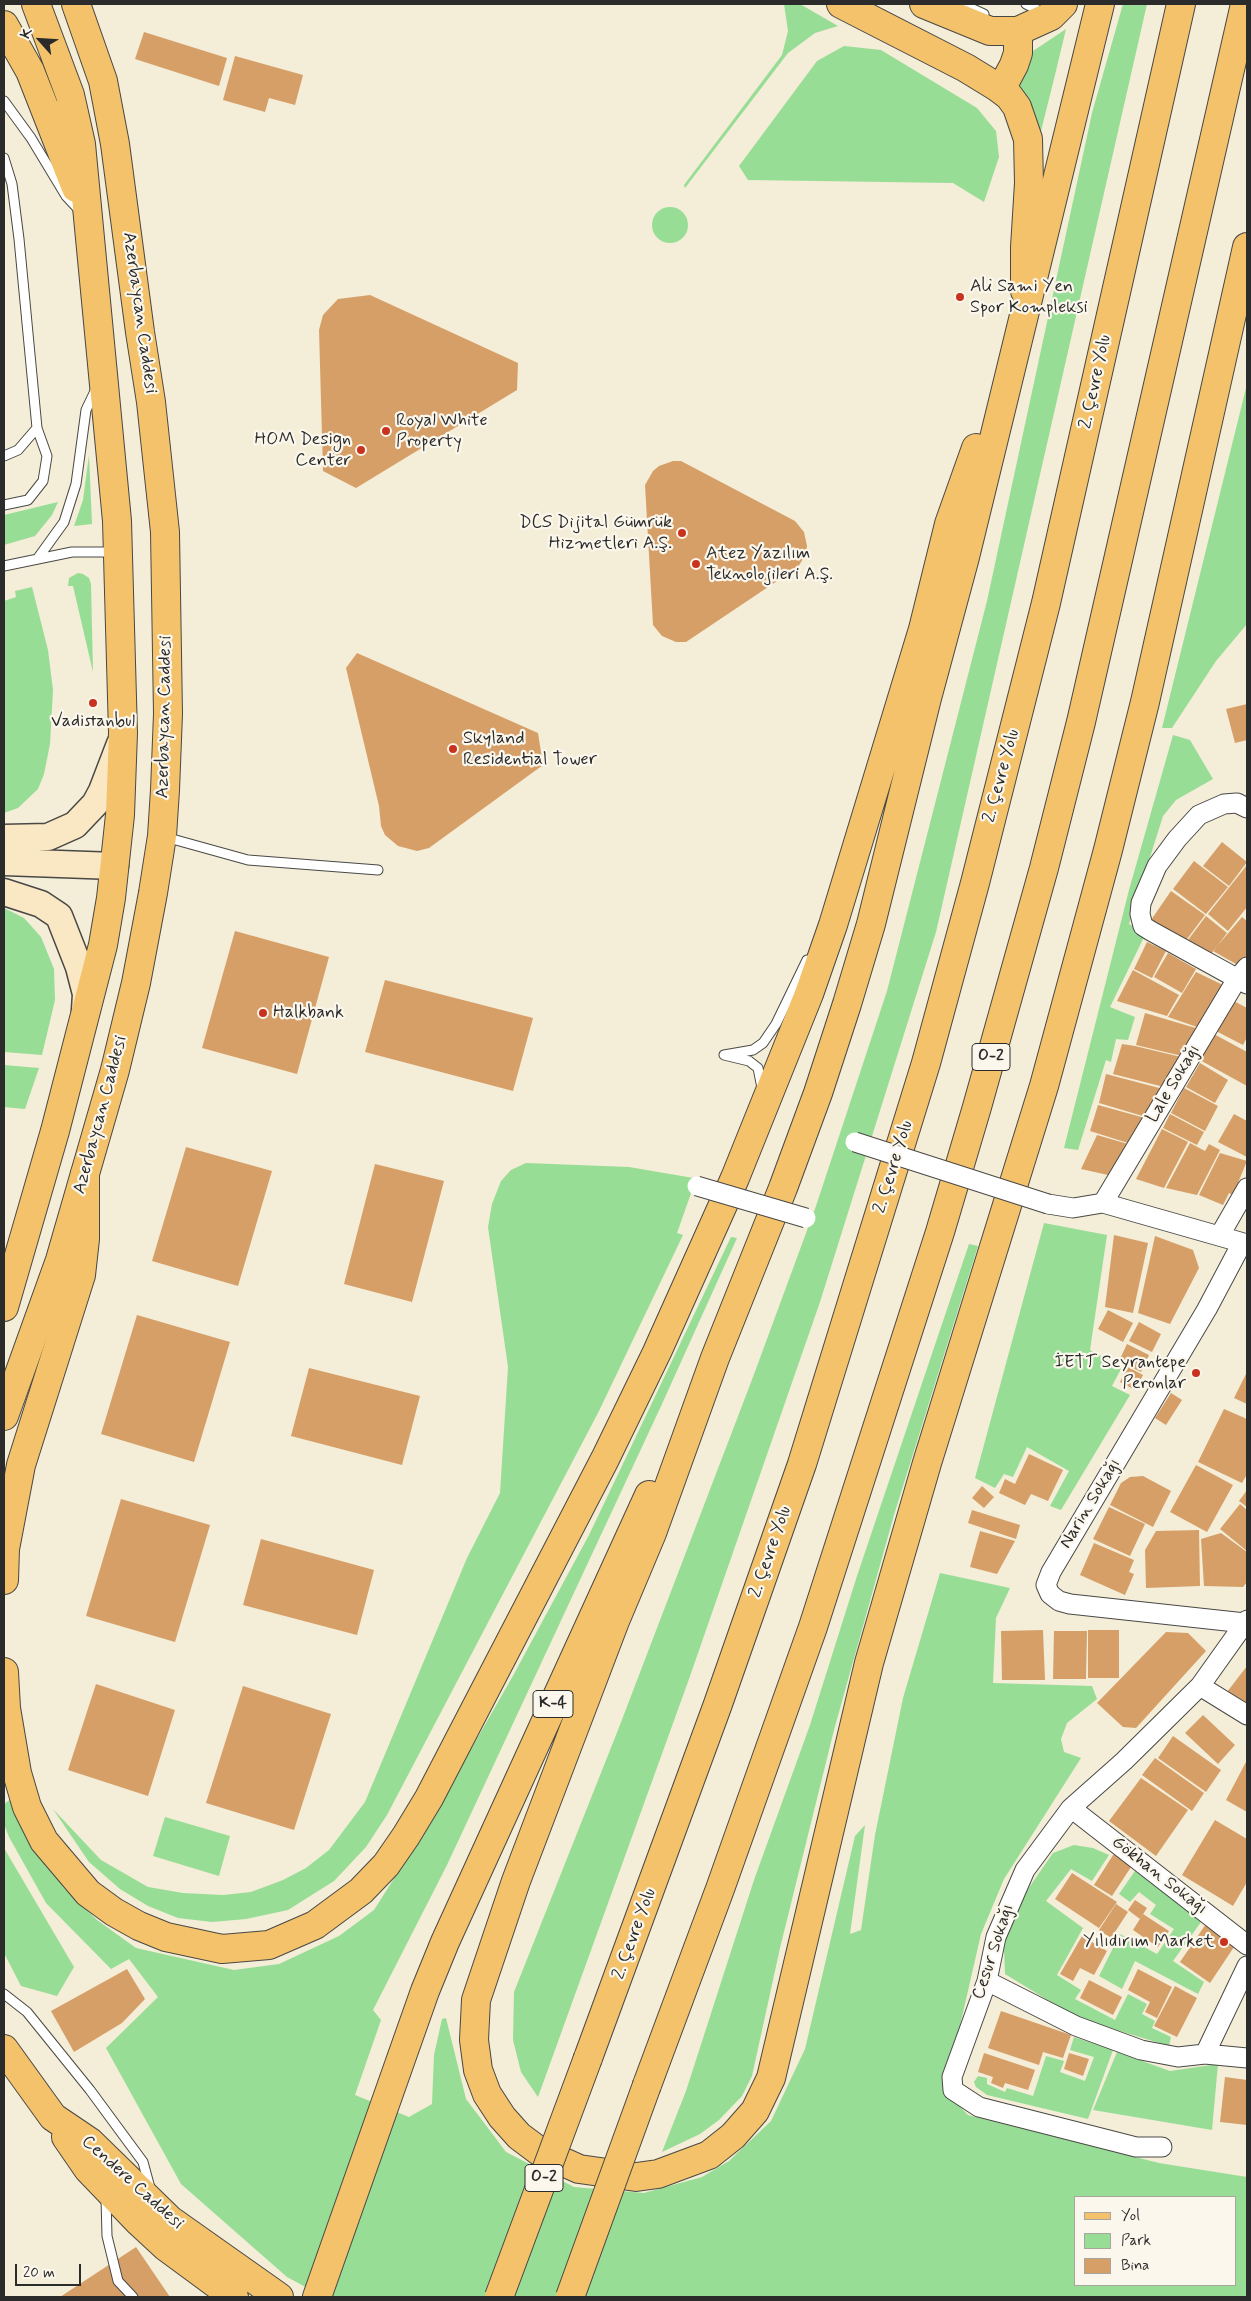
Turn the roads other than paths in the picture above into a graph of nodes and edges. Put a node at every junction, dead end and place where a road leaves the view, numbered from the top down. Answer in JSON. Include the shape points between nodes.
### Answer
{"nodes":[{"id":1,"x":36,"y":4,"type":"edge"},
{"id":2,"x":76,"y":4,"type":"edge"},
{"id":3,"x":841,"y":4,"type":"edge"},
{"id":4,"x":924,"y":4,"type":"edge"},
{"id":5,"x":962,"y":4,"type":"edge"},
{"id":6,"x":1026,"y":4,"type":"edge"},
{"id":7,"x":1100,"y":4,"type":"edge"},
{"id":8,"x":1181,"y":4,"type":"edge"},
{"id":9,"x":1244,"y":4,"type":"edge"},
{"id":10,"x":1057,"y":10,"type":"edge"},
{"id":11,"x":4,"y":25,"type":"edge"},
{"id":12,"x":1018,"y":31,"type":"junction"},
{"id":13,"x":997,"y":87,"type":"junction"},
{"id":14,"x":4,"y":101,"type":"edge"},
{"id":15,"x":4,"y":158,"type":"edge"},
{"id":16,"x":87,"y":218,"type":"junction"},
{"id":17,"x":1247,"y":247,"type":"edge"},
{"id":18,"x":1025,"y":306,"type":"junction"},
{"id":19,"x":103,"y":372,"type":"junction"},
{"id":20,"x":1005,"y":389,"type":"junction"},
{"id":21,"x":37,"y":428,"type":"junction"},
{"id":22,"x":4,"y":456,"type":"edge"},
{"id":23,"x":4,"y":505,"type":"edge"},
{"id":24,"x":118,"y":552,"type":"junction"},
{"id":25,"x":38,"y":558,"type":"junction"},
{"id":26,"x":4,"y":566,"type":"edge"},
{"id":27,"x":123,"y":733,"type":"junction"},
{"id":28,"x":1247,"y":808,"type":"edge"},
{"id":29,"x":162,"y":836,"type":"junction"},
{"id":30,"x":4,"y":838,"type":"edge"},
{"id":31,"x":860,"y":841,"type":"junction"},
{"id":32,"x":4,"y":862,"type":"edge"},
{"id":33,"x":115,"y":866,"type":"junction"},
{"id":34,"x":378,"y":870,"type":"dead end"},
{"id":35,"x":4,"y":892,"type":"edge"},
{"id":36,"x":821,"y":929,"type":"dead end"},
{"id":37,"x":809,"y":955,"type":"dead end"},
{"id":38,"x":1244,"y":976,"type":"edge"},
{"id":39,"x":85,"y":1014,"type":"junction"},
{"id":40,"x":762,"y":1110,"type":"junction"},
{"id":41,"x":855,"y":1142,"type":"dead end"},
{"id":42,"x":85,"y":1174,"type":"junction"},
{"id":43,"x":697,"y":1186,"type":"dead end"},
{"id":44,"x":1247,"y":1188,"type":"edge"},
{"id":45,"x":1103,"y":1203,"type":"junction"},
{"id":46,"x":806,"y":1218,"type":"dead end"},
{"id":47,"x":1220,"y":1235,"type":"junction"},
{"id":48,"x":1245,"y":1243,"type":"edge"},
{"id":49,"x":4,"y":1307,"type":"edge"},
{"id":50,"x":715,"y":1358,"type":"junction"},
{"id":51,"x":4,"y":1416,"type":"edge"},
{"id":52,"x":4,"y":1580,"type":"edge"},
{"id":53,"x":1246,"y":1622,"type":"edge"},
{"id":54,"x":4,"y":1672,"type":"edge"},
{"id":55,"x":1200,"y":1686,"type":"junction"},
{"id":56,"x":1247,"y":1716,"type":"edge"},
{"id":57,"x":1071,"y":1808,"type":"junction"},
{"id":58,"x":1247,"y":1944,"type":"edge"},
{"id":59,"x":1247,"y":1966,"type":"edge"},
{"id":60,"x":987,"y":1980,"type":"junction"},
{"id":61,"x":4,"y":1994,"type":"edge"},
{"id":62,"x":4,"y":2049,"type":"edge"},
{"id":63,"x":1205,"y":2054,"type":"junction"},
{"id":64,"x":1247,"y":2058,"type":"edge"},
{"id":65,"x":53,"y":2117,"type":"junction"},
{"id":66,"x":1162,"y":2146,"type":"dead end"},
{"id":67,"x":105,"y":2187,"type":"junction"},
{"id":68,"x":155,"y":2205,"type":"junction"},
{"id":69,"x":133,"y":2297,"type":"edge"},
{"id":70,"x":234,"y":2297,"type":"edge"},
{"id":71,"x":279,"y":2297,"type":"edge"},
{"id":72,"x":317,"y":2297,"type":"edge"},
{"id":73,"x":499,"y":2297,"type":"edge"},
{"id":74,"x":570,"y":2297,"type":"edge"}],
"edges":[{"from":1,"to":16,"type":"main road","via":[[70,95],[81,144]]},
{"from":2,"to":29,"type":"main road","name":"Azerbaycan Caddesi","via":[[103,81],[115,144],[160,476],[165,532],[168,714]]},
{"from":3,"to":13,"type":"main road"},
{"from":4,"to":12,"type":"main road","via":[[990,31]]},
{"from":5,"to":12,"type":"lane"},
{"from":6,"to":10,"type":"lane"},
{"from":7,"to":18,"type":"main road"},
{"from":8,"to":73,"type":"main road","name":"2. Çevre Yolu","number":"O-2","bridge":true,"via":[[1046,603],[926,1062],[802,1464],[718,1704]]},
{"from":9,"to":74,"type":"main road","number":"O-2","bridge":true,"via":[[1081,722],[1044,868],[940,1232],[813,1627]]},
{"from":10,"to":12,"type":"main road"},
{"from":11,"to":16,"type":"main road","via":[[30,71]]},
{"from":12,"to":13,"type":"main road","via":[[1018,53],[1014,65],[1006,80]]},
{"from":13,"to":18,"type":"main road","via":[[1017,107],[1028,139]]},
{"from":14,"to":16,"type":"lane","via":[[66,196]]},
{"from":15,"to":21,"type":"lane","via":[[12,184],[19,239]]},
{"from":16,"to":19,"type":"main road"},
{"from":17,"to":50,"type":"main road","via":[[1145,702],[1108,850],[1041,1095],[869,1663],[771,2078],[755,2111],[733,2136],[709,2155],[658,2174],[615,2176],[579,2169],[539,2151],[502,2117],[487,2094],[478,2070],[474,2040],[476,2000],[516,1881],[652,1533]]},
{"from":18,"to":20,"type":"main road"},
{"from":19,"to":24,"type":"main road"},
{"from":19,"to":25,"type":"lane","via":[[86,410],[76,484],[64,522]]},
{"from":20,"to":31,"type":"main road","via":[[977,444],[949,524],[923,629]]},
{"from":20,"to":50,"type":"main road","via":[[871,924],[847,1004],[786,1179]]},
{"from":21,"to":22,"type":"lane","via":[[18,450]]},
{"from":21,"to":23,"type":"lane","via":[[47,456],[43,481],[28,500]]},
{"from":24,"to":25,"type":"lane","via":[[85,550]]},
{"from":24,"to":27,"type":"main road"},
{"from":25,"to":26,"type":"lane"},
{"from":27,"to":30,"type":"street","via":[[102,791],[75,825],[48,837]]},
{"from":27,"to":33,"type":"main road"},
{"from":28,"to":38,"type":"street","via":[[1236,803],[1224,804],[1199,815],[1157,866],[1141,903],[1140,914],[1143,926],[1151,931]]},
{"from":29,"to":33,"type":"main road","via":[[151,855],[137,864]]},
{"from":29,"to":34,"type":"lane","via":[[248,860]]},
{"from":29,"to":42,"type":"main road","name":"Azerbaycan Caddesi","via":[[134,991]]},
{"from":31,"to":36,"type":"lane"},
{"from":31,"to":40,"type":"main road","via":[[808,994]]},
{"from":32,"to":33,"type":"street"},
{"from":33,"to":39,"type":"main road","via":[[103,945]]},
{"from":35,"to":39,"type":"street","via":[[41,904],[58,916],[79,966],[86,994]]},
{"from":37,"to":40,"type":"lane","via":[[776,1024],[763,1043],[753,1050],[724,1055],[749,1061],[758,1068]]},
{"from":38,"to":45,"type":"street","name":"Lale Sokağı"},
{"from":39,"to":49,"type":"main road"},
{"from":40,"to":54,"type":"main road","via":[[658,1352],[428,1798],[386,1865],[340,1908],[315,1925],[268,1945],[222,1949],[166,1937],[114,1912],[88,1893],[65,1868],[44,1841],[27,1807],[10,1740]]},
{"from":41,"to":45,"type":"street","bridge":true,"via":[[1048,1204],[1073,1208]]},
{"from":42,"to":51,"type":"main road","name":"Azerbaycan Caddesi","via":[[60,1260]]},
{"from":42,"to":52,"type":"main road","via":[[85,1239],[81,1275],[21,1465],[5,1549]]},
{"from":43,"to":46,"type":"street","bridge":true},
{"from":44,"to":47,"type":"street"},
{"from":45,"to":47,"type":"street"},
{"from":47,"to":48,"type":"street"},
{"from":48,"to":53,"type":"street","name":"Narin Sokağı","via":[[1051,1572],[1046,1586],[1059,1601],[1070,1604]]},
{"from":50,"to":72,"type":"main road","number":"K-4","via":[[482,1858],[426,1991]]},
{"from":53,"to":55,"type":"street","name":"Cesur Sokağı"},
{"from":55,"to":56,"type":"street"},
{"from":55,"to":57,"type":"street","name":"Cesur Sokağı"},
{"from":57,"to":58,"type":"street","name":"Gökhan Sokağı"},
{"from":57,"to":60,"type":"street","name":"Cesur Sokağı","via":[[1025,1870],[996,1937]]},
{"from":59,"to":63,"type":"street"},
{"from":60,"to":63,"type":"street","via":[[1076,2026],[1141,2050],[1178,2057]]},
{"from":60,"to":66,"type":"street","name":"Cesur Sokağı","via":[[952,2077],[953,2090],[978,2107],[1136,2146]]},
{"from":61,"to":68,"type":"lane","via":[[28,2012],[143,2162]]},
{"from":62,"to":65,"type":"main road","name":"Cendere Caddesi"},
{"from":63,"to":64,"type":"street"},
{"from":65,"to":67,"type":"main road","via":[[88,2169]]},
{"from":65,"to":68,"type":"main road","name":"Cendere Caddesi","via":[[90,2142]]},
{"from":67,"to":69,"type":"lane","via":[[107,2236],[118,2281]]},
{"from":67,"to":70,"type":"main road","via":[[166,2247]]},
{"from":68,"to":71,"type":"main road","name":"Cendere Caddesi","via":[[198,2241]]}]}
